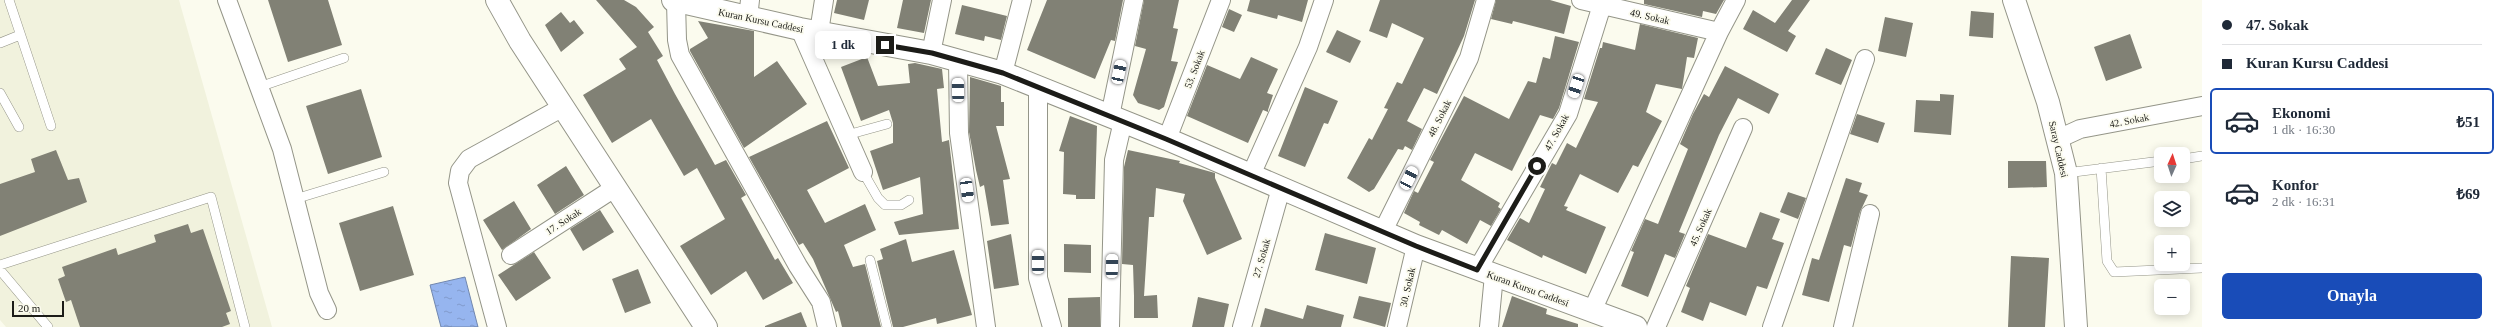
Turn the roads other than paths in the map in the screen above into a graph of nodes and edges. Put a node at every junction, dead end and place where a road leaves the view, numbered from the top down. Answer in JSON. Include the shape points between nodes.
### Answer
{"nodes":[{"id":1,"x":9,"y":0,"type":"edge"},
{"id":2,"x":227,"y":0,"type":"edge"},
{"id":3,"x":497,"y":0,"type":"edge"},
{"id":4,"x":824,"y":0,"type":"edge"},
{"id":5,"x":942,"y":0,"type":"edge"},
{"id":6,"x":1022,"y":0,"type":"edge"},
{"id":7,"x":1134,"y":0,"type":"edge"},
{"id":8,"x":1221,"y":0,"type":"edge"},
{"id":9,"x":1324,"y":0,"type":"edge"},
{"id":10,"x":1486,"y":0,"type":"edge"},
{"id":11,"x":1581,"y":0,"type":"edge"},
{"id":12,"x":1736,"y":0,"type":"edge"},
{"id":13,"x":2014,"y":0,"type":"edge"},
{"id":14,"x":674,"y":1,"type":"edge"},
{"id":15,"x":1602,"y":5,"type":"junction"},
{"id":16,"x":749,"y":9,"type":"edge"},
{"id":17,"x":809,"y":30,"type":"junction"},
{"id":18,"x":1719,"y":32,"type":"junction"},
{"id":19,"x":20,"y":35,"type":"junction"},
{"id":20,"x":0,"y":43,"type":"edge"},
{"id":21,"x":932,"y":53,"type":"junction"},
{"id":22,"x":344,"y":58,"type":"dead end"},
{"id":23,"x":1864,"y":59,"type":"dead end"},
{"id":24,"x":958,"y":61,"type":"junction"},
{"id":25,"x":1003,"y":73,"type":"junction"},
{"id":26,"x":259,"y":87,"type":"junction"},
{"id":27,"x":1038,"y":87,"type":"junction"},
{"id":28,"x":0,"y":93,"type":"edge"},
{"id":29,"x":2202,"y":106,"type":"edge"},
{"id":30,"x":564,"y":107,"type":"junction"},
{"id":31,"x":1116,"y":119,"type":"junction"},
{"id":32,"x":887,"y":124,"type":"dead end"},
{"id":33,"x":51,"y":126,"type":"dead end"},
{"id":34,"x":19,"y":127,"type":"dead end"},
{"id":35,"x":1744,"y":128,"type":"dead end"},
{"id":36,"x":847,"y":136,"type":"junction"},
{"id":37,"x":1166,"y":139,"type":"junction"},
{"id":38,"x":2058,"y":139,"type":"junction"},
{"id":39,"x":2202,"y":156,"type":"edge"},
{"id":40,"x":2190,"y":158,"type":"edge"},
{"id":41,"x":2154,"y":162,"type":"edge"},
{"id":42,"x":2101,"y":168,"type":"junction"},
{"id":43,"x":384,"y":172,"type":"dead end"},
{"id":44,"x":863,"y":172,"type":"joint"},
{"id":45,"x":2066,"y":173,"type":"junction"},
{"id":46,"x":1251,"y":175,"type":"junction"},
{"id":47,"x":616,"y":187,"type":"junction"},
{"id":48,"x":1280,"y":188,"type":"junction"},
{"id":49,"x":295,"y":199,"type":"junction"},
{"id":50,"x":909,"y":200,"type":"dead end"},
{"id":51,"x":1870,"y":214,"type":"dead end"},
{"id":52,"x":1383,"y":231,"type":"junction"},
{"id":53,"x":1416,"y":246,"type":"junction"},
{"id":54,"x":510,"y":255,"type":"dead end"},
{"id":55,"x":870,"y":260,"type":"dead end"},
{"id":56,"x":0,"y":265,"type":"edge"},
{"id":57,"x":2202,"y":268,"type":"edge"},
{"id":58,"x":0,"y":270,"type":"edge"},
{"id":59,"x":1486,"y":272,"type":"junction"},
{"id":60,"x":327,"y":310,"type":"dead end"},
{"id":61,"x":1592,"y":311,"type":"junction"},
{"id":62,"x":48,"y":327,"type":"edge"},
{"id":63,"x":245,"y":327,"type":"edge"},
{"id":64,"x":497,"y":327,"type":"edge"},
{"id":65,"x":706,"y":327,"type":"edge"},
{"id":66,"x":827,"y":327,"type":"edge"},
{"id":67,"x":887,"y":327,"type":"edge"},
{"id":68,"x":986,"y":327,"type":"edge"},
{"id":69,"x":1052,"y":327,"type":"edge"},
{"id":70,"x":1110,"y":327,"type":"edge"},
{"id":71,"x":1242,"y":327,"type":"edge"},
{"id":72,"x":1397,"y":327,"type":"edge"},
{"id":73,"x":1489,"y":327,"type":"edge"},
{"id":74,"x":1636,"y":327,"type":"edge"},
{"id":75,"x":1656,"y":327,"type":"edge"},
{"id":76,"x":1772,"y":327,"type":"edge"},
{"id":77,"x":1843,"y":327,"type":"edge"},
{"id":78,"x":2076,"y":327,"type":"edge"}],
"edges":[{"from":1,"to":19,"type":"lane"},
{"from":2,"to":26,"type":"street"},
{"from":3,"to":30,"type":"main road"},
{"from":4,"to":17,"type":"street"},
{"from":5,"to":21,"type":"street"},
{"from":6,"to":25,"type":"street"},
{"from":7,"to":31,"type":"street"},
{"from":8,"to":37,"type":"street","name":"53. Sokak"},
{"from":9,"to":46,"type":"street","via":[[1308,47]]},
{"from":10,"to":52,"type":"street","name":"48. Sokak","via":[[1469,58]]},
{"from":11,"to":15,"type":"street","name":"49. Sokak"},
{"from":12,"to":18,"type":"street"},
{"from":13,"to":38,"type":"main road","name":"Saray Caddesi"},
{"from":14,"to":16,"type":"main road","name":"Kuran Kursu Caddesi"},
{"from":14,"to":66,"type":"street","via":[[680,54],[798,266],[821,302]]},
{"from":15,"to":18,"type":"street","name":"49. Sokak"},
{"from":15,"to":59,"type":"street","name":"47. Sokak","via":[[1568,114]]},
{"from":16,"to":17,"type":"main road","name":"Kuran Kursu Caddesi"},
{"from":17,"to":21,"type":"main road","name":"Kuran Kursu Caddesi"},
{"from":17,"to":36,"type":"street"},
{"from":18,"to":61,"type":"street"},
{"from":19,"to":20,"type":"lane"},
{"from":19,"to":33,"type":"lane"},
{"from":21,"to":24,"type":"main road","name":"Kuran Kursu Caddesi"},
{"from":22,"to":26,"type":"lane"},
{"from":23,"to":76,"type":"street"},
{"from":24,"to":25,"type":"main road","name":"Kuran Kursu Caddesi"},
{"from":24,"to":68,"type":"street","via":[[959,134]]},
{"from":25,"to":27,"type":"main road","name":"Kuran Kursu Caddesi"},
{"from":26,"to":49,"type":"street","via":[[282,149]]},
{"from":27,"to":31,"type":"main road","name":"Kuran Kursu Caddesi"},
{"from":27,"to":69,"type":"street","via":[[1038,278]]},
{"from":28,"to":34,"type":"lane"},
{"from":29,"to":38,"type":"street","name":"42. Sokak","via":[[2080,129]]},
{"from":30,"to":47,"type":"main road"},
{"from":30,"to":64,"type":"street","via":[[469,159],[460,171],[458,183]]},
{"from":31,"to":37,"type":"main road","name":"Kuran Kursu Caddesi"},
{"from":31,"to":70,"type":"street"},
{"from":32,"to":36,"type":"lane"},
{"from":35,"to":75,"type":"street","name":"45. Sokak"},
{"from":36,"to":44,"type":"street"},
{"from":37,"to":46,"type":"main road","name":"Kuran Kursu Caddesi"},
{"from":38,"to":45,"type":"main road","name":"Saray Caddesi"},
{"from":39,"to":40,"type":"lane"},
{"from":41,"to":42,"type":"lane"},
{"from":42,"to":45,"type":"lane"},
{"from":42,"to":57,"type":"lane","via":[[2107,261],[2114,272]]},
{"from":43,"to":49,"type":"lane"},
{"from":44,"to":50,"type":"lane","via":[[885,205],[901,205]]},
{"from":45,"to":78,"type":"main road","name":"Saray Caddesi"},
{"from":46,"to":48,"type":"main road","name":"Kuran Kursu Caddesi"},
{"from":47,"to":54,"type":"street","name":"17. Sokak"},
{"from":47,"to":65,"type":"main road"},
{"from":48,"to":52,"type":"main road","name":"Kuran Kursu Caddesi"},
{"from":48,"to":71,"type":"street","name":"27. Sokak"},
{"from":49,"to":60,"type":"street","via":[[319,293]]},
{"from":51,"to":77,"type":"street"},
{"from":52,"to":53,"type":"main road","name":"Kuran Kursu Caddesi"},
{"from":53,"to":59,"type":"main road","name":"Kuran Kursu Caddesi"},
{"from":53,"to":72,"type":"street","name":"30. Sokak"},
{"from":55,"to":67,"type":"lane"},
{"from":56,"to":63,"type":"lane","via":[[211,197]]},
{"from":58,"to":62,"type":"lane"},
{"from":59,"to":61,"type":"main road","name":"Kuran Kursu Caddesi"},
{"from":59,"to":73,"type":"street"},
{"from":61,"to":74,"type":"main road","name":"Kuran Kursu Caddesi"}]}
